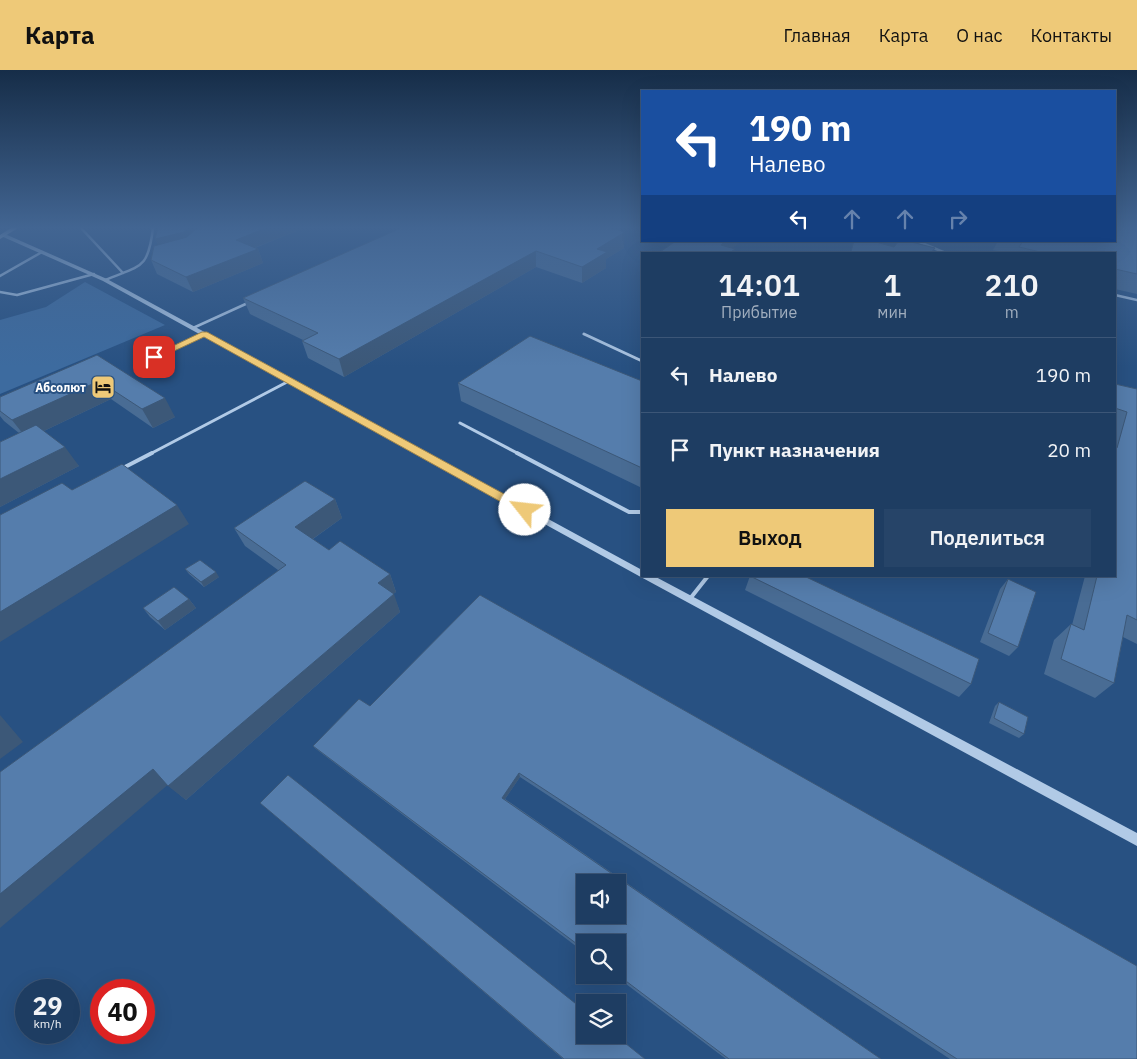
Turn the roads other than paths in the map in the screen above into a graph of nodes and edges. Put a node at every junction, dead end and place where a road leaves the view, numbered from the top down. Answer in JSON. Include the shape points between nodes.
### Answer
{"nodes":[{"id":1,"x":94,"y":274,"type":"joint"},
{"id":2,"x":120,"y":274,"type":"edge"},
{"id":3,"x":105,"y":280,"type":"junction"},
{"id":4,"x":0,"y":292,"type":"edge"},
{"id":5,"x":1116,"y":295,"type":"edge"},
{"id":6,"x":255,"y":300,"type":"edge"},
{"id":7,"x":1137,"y":300,"type":"edge"},
{"id":8,"x":193,"y":328,"type":"junction"},
{"id":9,"x":204,"y":334,"type":"junction"},
{"id":10,"x":584,"y":334,"type":"dead end"},
{"id":11,"x":641,"y":361,"type":"edge"},
{"id":12,"x":138,"y":365,"type":"dead end"},
{"id":13,"x":289,"y":381,"type":"junction"},
{"id":14,"x":460,"y":423,"type":"dead end"},
{"id":15,"x":121,"y":470,"type":"edge"},
{"id":16,"x":641,"y":512,"type":"edge"},
{"id":17,"x":641,"y":573,"type":"edge"},
{"id":18,"x":648,"y":577,"type":"edge"},
{"id":19,"x":707,"y":577,"type":"edge"},
{"id":20,"x":689,"y":600,"type":"junction"},
{"id":21,"x":1137,"y":840,"type":"edge"}],
"edges":[{"from":1,"to":3,"type":"street"},
{"from":1,"to":4,"type":"lane","via":[[17,295]]},
{"from":2,"to":3,"type":"lane"},
{"from":3,"to":8,"type":"street"},
{"from":5,"to":7,"type":"lane"},
{"from":6,"to":8,"type":"lane"},
{"from":8,"to":9,"type":"street"},
{"from":9,"to":12,"type":"lane"},
{"from":9,"to":13,"type":"street"},
{"from":10,"to":11,"type":"lane"},
{"from":13,"to":15,"type":"lane"},
{"from":13,"to":17,"type":"street"},
{"from":14,"to":16,"type":"lane","via":[[629,512]]},
{"from":18,"to":20,"type":"street"},
{"from":19,"to":20,"type":"lane"},
{"from":20,"to":21,"type":"street"}]}
